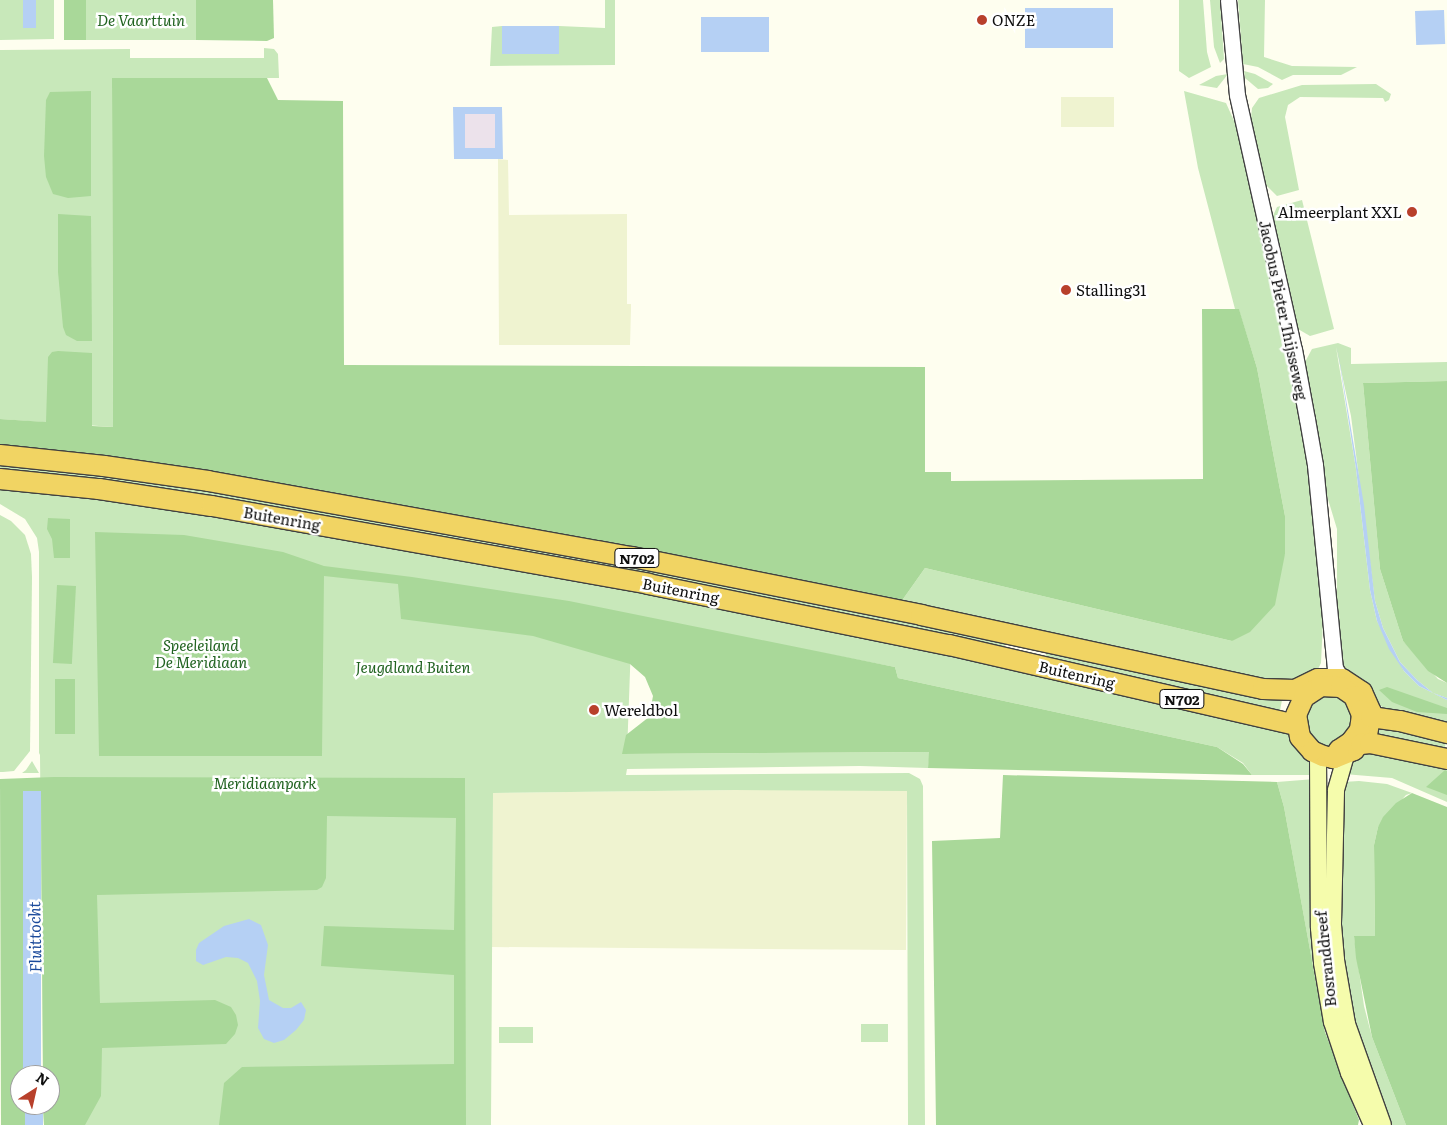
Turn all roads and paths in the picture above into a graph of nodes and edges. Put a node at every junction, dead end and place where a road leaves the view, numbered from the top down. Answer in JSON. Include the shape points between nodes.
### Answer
{"nodes":[{"id":1,"x":1228,"y":0,"type":"edge"},
{"id":2,"x":0,"y":455,"type":"edge"},
{"id":3,"x":0,"y":479,"type":"edge"},
{"id":4,"x":1318,"y":685,"type":"junction"},
{"id":5,"x":1367,"y":712,"type":"junction"},
{"id":6,"x":1296,"y":725,"type":"junction"},
{"id":7,"x":1447,"y":733,"type":"edge"},
{"id":8,"x":1340,"y":753,"type":"junction"},
{"id":9,"x":1447,"y":759,"type":"edge"},
{"id":10,"x":1372,"y":1125,"type":"edge"},
{"id":11,"x":1383,"y":1125,"type":"edge"}],
"edges":[{"from":1,"to":4,"type":"street","name":"Jacobus Pieter Thijsseweg","via":[[1237,95],[1294,349],[1314,465],[1335,668]]},
{"from":2,"to":4,"type":"highway","name":"Buitenring","number":"N702","via":[[95,464],[208,481],[622,555],[1270,690]]},
{"from":3,"to":6,"type":"highway","name":"Buitenring","number":"N702","via":[[212,506],[648,584],[949,644]]},
{"from":4,"to":5,"type":"highway","number":"N702","via":[[1357,687]]},
{"from":4,"to":6,"type":"highway","via":[[1297,711]]},
{"from":5,"to":7,"type":"highway"},
{"from":5,"to":8,"type":"highway","via":[[1358,735],[1339,750]]},
{"from":5,"to":8,"type":"highway","via":[[1368,734]]},
{"from":6,"to":8,"type":"highway","via":[[1303,743]]},
{"from":8,"to":9,"type":"highway","via":[[1370,743]]},
{"from":8,"to":10,"type":"main road","name":"Bosranddreef","via":[[1319,928],[1322,963],[1332,1022],[1349,1073]]},
{"from":8,"to":11,"type":"main road","name":"Bosranddreef","via":[[1334,777],[1333,925],[1336,960],[1347,1024]]}]}
